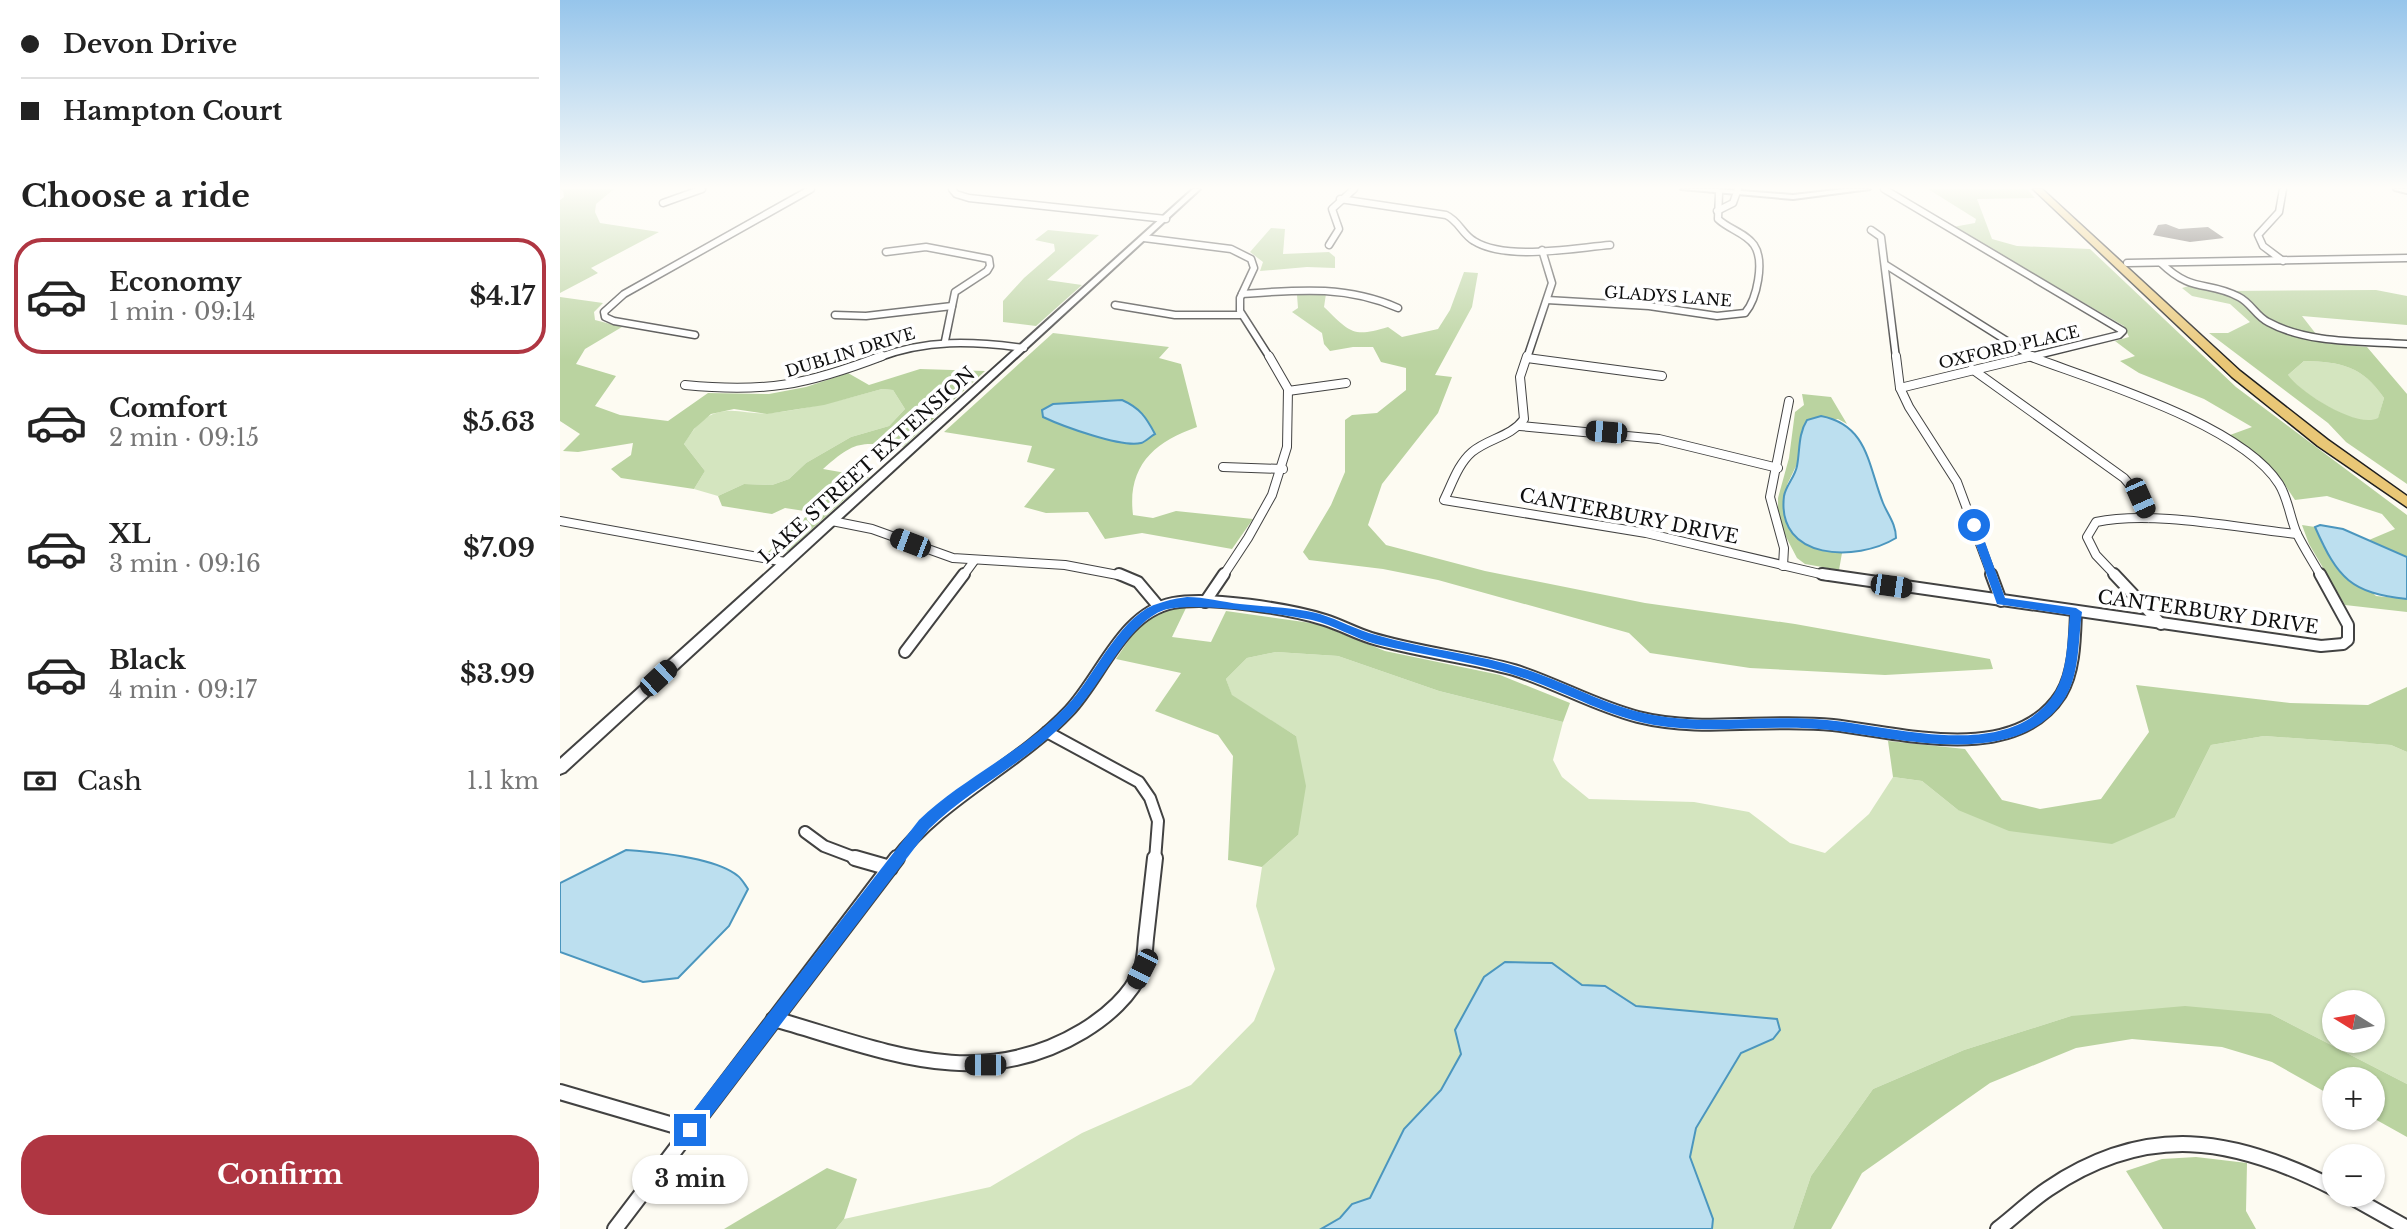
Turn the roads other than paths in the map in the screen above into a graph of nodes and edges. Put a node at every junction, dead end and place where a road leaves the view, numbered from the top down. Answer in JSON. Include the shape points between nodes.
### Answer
{"nodes":[{"id":1,"x":709,"y":246,"type":"edge"},
{"id":2,"x":1136,"y":246,"type":"edge"},
{"id":3,"x":1213,"y":246,"type":"edge"},
{"id":4,"x":1490,"y":246,"type":"edge"},
{"id":5,"x":1583,"y":246,"type":"edge"},
{"id":6,"x":1754,"y":246,"type":"edge"},
{"id":7,"x":1882,"y":246,"type":"edge"},
{"id":8,"x":1981,"y":246,"type":"edge"},
{"id":9,"x":2099,"y":246,"type":"edge"},
{"id":10,"x":2110,"y":246,"type":"edge"},
{"id":11,"x":2263,"y":246,"type":"edge"},
{"id":12,"x":1542,"y":250,"type":"junction"},
{"id":13,"x":886,"y":252,"type":"dead end"},
{"id":14,"x":2407,"y":258,"type":"edge"},
{"id":15,"x":2283,"y":261,"type":"junction"},
{"id":16,"x":2127,"y":263,"type":"junction"},
{"id":17,"x":2161,"y":263,"type":"junction"},
{"id":18,"x":1885,"y":265,"type":"junction"},
{"id":19,"x":1241,"y":294,"type":"junction"},
{"id":20,"x":1547,"y":300,"type":"junction"},
{"id":21,"x":1115,"y":305,"type":"dead end"},
{"id":22,"x":951,"y":306,"type":"junction"},
{"id":23,"x":1398,"y":308,"type":"dead end"},
{"id":24,"x":835,"y":315,"type":"dead end"},
{"id":25,"x":1240,"y":315,"type":"junction"},
{"id":26,"x":695,"y":335,"type":"dead end"},
{"id":27,"x":945,"y":341,"type":"junction"},
{"id":28,"x":2407,"y":344,"type":"edge"},
{"id":29,"x":1024,"y":348,"type":"junction"},
{"id":30,"x":2029,"y":356,"type":"junction"},
{"id":31,"x":1527,"y":358,"type":"junction"},
{"id":32,"x":1972,"y":369,"type":"junction"},
{"id":33,"x":1661,"y":376,"type":"dead end"},
{"id":34,"x":1346,"y":383,"type":"dead end"},
{"id":35,"x":685,"y":385,"type":"dead end"},
{"id":36,"x":1900,"y":388,"type":"junction"},
{"id":37,"x":1288,"y":391,"type":"junction"},
{"id":38,"x":1789,"y":401,"type":"dead end"},
{"id":39,"x":1520,"y":426,"type":"junction"},
{"id":40,"x":1223,"y":467,"type":"dead end"},
{"id":41,"x":1778,"y":468,"type":"junction"},
{"id":42,"x":1283,"y":469,"type":"junction"},
{"id":43,"x":2407,"y":493,"type":"edge"},
{"id":44,"x":2407,"y":503,"type":"edge"},
{"id":45,"x":2148,"y":518,"type":"junction"},
{"id":46,"x":560,"y":520,"type":"edge"},
{"id":47,"x":832,"y":522,"type":"junction"},
{"id":48,"x":2297,"y":534,"type":"junction"},
{"id":49,"x":974,"y":561,"type":"junction"},
{"id":50,"x":785,"y":562,"type":"junction"},
{"id":51,"x":1783,"y":566,"type":"junction"},
{"id":52,"x":2001,"y":601,"type":"junction"},
{"id":53,"x":1205,"y":602,"type":"junction"},
{"id":54,"x":1159,"y":607,"type":"junction"},
{"id":55,"x":2076,"y":612,"type":"junction"},
{"id":56,"x":2162,"y":624,"type":"junction"},
{"id":57,"x":905,"y":652,"type":"dead end"},
{"id":58,"x":1047,"y":732,"type":"junction"},
{"id":59,"x":560,"y":768,"type":"edge"},
{"id":60,"x":805,"y":832,"type":"dead end"},
{"id":61,"x":890,"y":868,"type":"junction"},
{"id":62,"x":774,"y":1019,"type":"junction"},
{"id":63,"x":560,"y":1092,"type":"edge"},
{"id":64,"x":690,"y":1130,"type":"junction"},
{"id":65,"x":2322,"y":1182,"type":"edge"},
{"id":66,"x":2369,"y":1207,"type":"edge"},
{"id":67,"x":2407,"y":1228,"type":"edge"},
{"id":68,"x":615,"y":1229,"type":"edge"},
{"id":69,"x":1998,"y":1229,"type":"edge"}],
"edges":[{"from":1,"to":26,"type":"street","via":[[625,294],[604,312],[608,320]]},
{"from":2,"to":29,"type":"street","name":"LAKE STREET EXTENSION"},
{"from":3,"to":19,"type":"street","via":[[1247,255],[1254,264]]},
{"from":4,"to":12,"type":"street"},
{"from":5,"to":12,"type":"street"},
{"from":6,"to":20,"type":"street","name":"GLADYS LANE","via":[[1753,303],[1745,313],[1717,316]]},
{"from":7,"to":18,"type":"street"},
{"from":8,"to":30,"type":"street","name":"OXFORD PLACE","via":[[2123,331]]},
{"from":9,"to":44,"type":"main road","via":[[2236,374]]},
{"from":10,"to":16,"type":"main road"},
{"from":11,"to":15,"type":"street"},
{"from":12,"to":20,"type":"street","via":[[1552,283]]},
{"from":13,"to":22,"type":"street","via":[[926,247],[989,259],[987,271],[955,292]]},
{"from":14,"to":15,"type":"street"},
{"from":15,"to":17,"type":"street"},
{"from":16,"to":17,"type":"street"},
{"from":16,"to":43,"type":"main road","via":[[2248,374]]},
{"from":17,"to":28,"type":"street","via":[[2192,287],[2241,298],[2262,319],[2282,328]]},
{"from":18,"to":30,"type":"street","name":"CANTERBURY DRIVE"},
{"from":18,"to":36,"type":"street"},
{"from":19,"to":23,"type":"street","via":[[1341,289]]},
{"from":19,"to":25,"type":"street"},
{"from":20,"to":31,"type":"street"},
{"from":21,"to":25,"type":"street","via":[[1175,316]]},
{"from":22,"to":24,"type":"street"},
{"from":22,"to":27,"type":"street"},
{"from":25,"to":37,"type":"street","via":[[1279,367]]},
{"from":27,"to":29,"type":"street","name":"DUBLIN DRIVE"},
{"from":27,"to":35,"type":"street","name":"DUBLIN DRIVE","via":[[892,351],[836,374],[784,387],[733,390]]},
{"from":29,"to":47,"type":"street","name":"LAKE STREET EXTENSION"},
{"from":30,"to":32,"type":"street","name":"OXFORD PLACE"},
{"from":30,"to":48,"type":"street","name":"CANTERBURY DRIVE","via":[[2156,404],[2224,436],[2272,475]]},
{"from":31,"to":33,"type":"street"},
{"from":31,"to":39,"type":"street","via":[[1520,377],[1524,412]]},
{"from":32,"to":36,"type":"street","name":"OXFORD PLACE"},
{"from":32,"to":45,"type":"street","via":[[2124,478]]},
{"from":34,"to":37,"type":"street"},
{"from":36,"to":52,"type":"street","via":[[1958,482]]},
{"from":37,"to":42,"type":"street","via":[[1289,443]]},
{"from":38,"to":41,"type":"street"},
{"from":39,"to":41,"type":"street","via":[[1624,434]]},
{"from":39,"to":51,"type":"street","name":"CANTERBURY DRIVE","via":[[1473,451],[1444,500],[1646,533]]},
{"from":40,"to":42,"type":"street"},
{"from":41,"to":51,"type":"street","via":[[1770,510],[1786,552]]},
{"from":42,"to":53,"type":"street","via":[[1261,518]]},
{"from":45,"to":48,"type":"street"},
{"from":45,"to":56,"type":"street","via":[[2096,522],[2087,537],[2096,555]]},
{"from":46,"to":50,"type":"street"},
{"from":47,"to":49,"type":"street","via":[[872,529]]},
{"from":47,"to":50,"type":"street","name":"LAKE STREET EXTENSION"},
{"from":48,"to":56,"type":"street","name":"CANTERBURY DRIVE","via":[[2348,625],[2350,633],[2343,644],[2321,646]]},
{"from":49,"to":54,"type":"street","via":[[1113,572],[1138,582]]},
{"from":49,"to":57,"type":"street"},
{"from":50,"to":59,"type":"street","name":"LAKE STREET EXTENSION"},
{"from":51,"to":52,"type":"street","name":"CANTERBURY DRIVE"},
{"from":52,"to":55,"type":"street","name":"CANTERBURY DRIVE"},
{"from":53,"to":54,"type":"street"},
{"from":53,"to":55,"type":"street","via":[[1315,617],[1374,639],[1495,664],[1623,713],[1654,720],[1828,724],[1946,741],[2004,734],[2047,711],[2061,695],[2068,674]]},
{"from":54,"to":58,"type":"street","via":[[1138,620],[1076,703]]},
{"from":55,"to":56,"type":"street","name":"CANTERBURY DRIVE"},
{"from":58,"to":61,"type":"street","via":[[938,811]]},
{"from":58,"to":62,"type":"street","via":[[1139,782],[1157,811],[1159,828],[1143,960],[1132,988],[1117,1007],[1098,1023],[1047,1049],[985,1065],[927,1061]]},
{"from":60,"to":61,"type":"street","via":[[827,848]]},
{"from":61,"to":62,"type":"street"},
{"from":62,"to":64,"type":"street"},
{"from":63,"to":64,"type":"street"},
{"from":64,"to":68,"type":"street"},
{"from":65,"to":69,"type":"street","via":[[2251,1150],[2207,1142],[2167,1143],[2092,1163],[2055,1184]]},
{"from":66,"to":67,"type":"street"}]}
